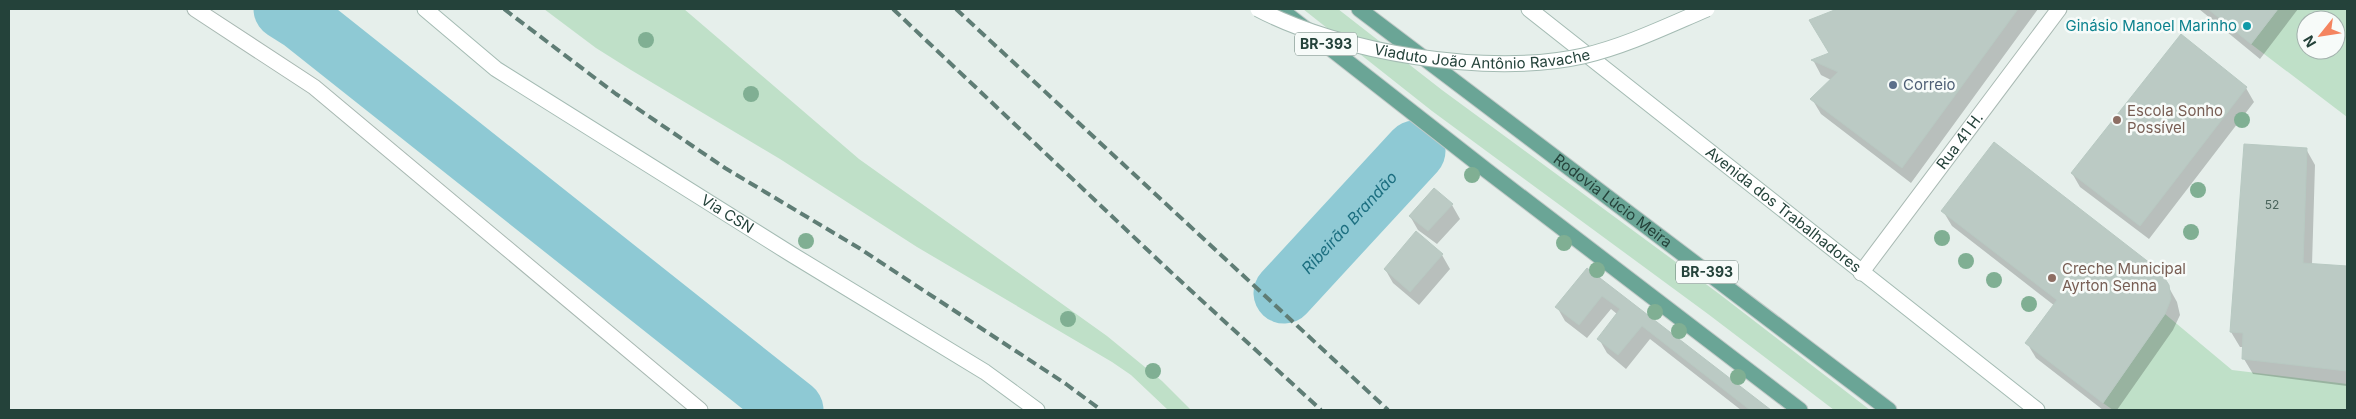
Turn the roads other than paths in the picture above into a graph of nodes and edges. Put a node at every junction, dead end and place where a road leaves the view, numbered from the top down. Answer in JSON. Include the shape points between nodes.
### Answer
{"nodes":[{"id":1,"x":195,"y":9,"type":"edge"},
{"id":2,"x":425,"y":9,"type":"edge"},
{"id":3,"x":1258,"y":9,"type":"edge"},
{"id":4,"x":1280,"y":9,"type":"edge"},
{"id":5,"x":1359,"y":9,"type":"edge"},
{"id":6,"x":1529,"y":9,"type":"edge"},
{"id":7,"x":1707,"y":9,"type":"edge"},
{"id":8,"x":2059,"y":9,"type":"edge"},
{"id":9,"x":1862,"y":273,"type":"junction"},
{"id":10,"x":700,"y":410,"type":"edge"},
{"id":11,"x":1037,"y":410,"type":"edge"},
{"id":12,"x":1800,"y":410,"type":"edge"},
{"id":13,"x":1889,"y":410,"type":"edge"},
{"id":14,"x":2037,"y":410,"type":"edge"}],
"edges":[{"from":1,"to":10,"type":"street","via":[[314,87]]},
{"from":2,"to":11,"type":"street","name":"Via CSN","via":[[496,68],[985,372]]},
{"from":3,"to":7,"type":"street","name":"Viaduto João Antônio Ravache","bridge":true,"via":[[1349,44],[1435,59],[1525,63],[1606,50]]},
{"from":4,"to":12,"type":"main road","number":"BR-393"},
{"from":5,"to":13,"type":"main road","name":"Rodovia Lúcio Meira","number":"BR-393","bridge":true},
{"from":6,"to":9,"type":"street","name":"Avenida dos Trabalhadores"},
{"from":8,"to":9,"type":"street","name":"Rua 41 H."},
{"from":9,"to":14,"type":"street","name":"Avenida dos Trabalhadores"}]}
